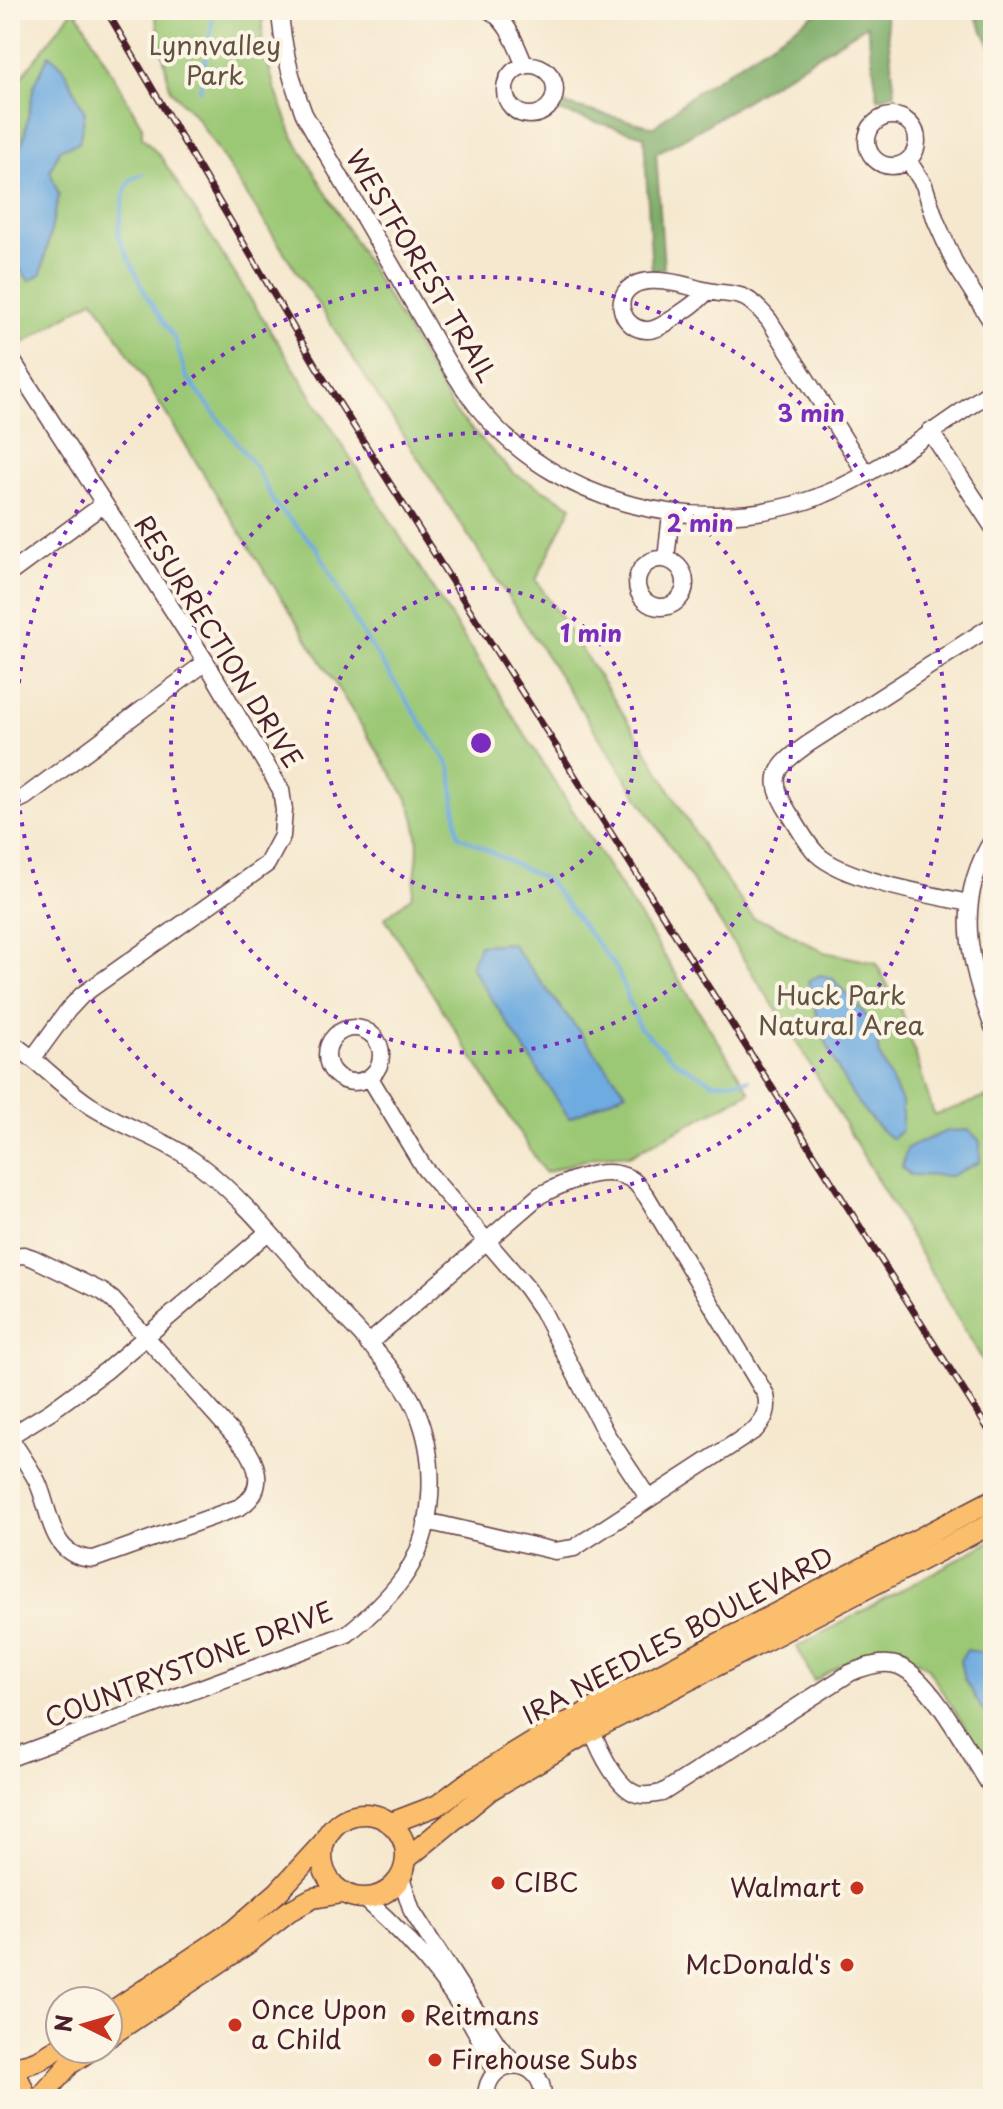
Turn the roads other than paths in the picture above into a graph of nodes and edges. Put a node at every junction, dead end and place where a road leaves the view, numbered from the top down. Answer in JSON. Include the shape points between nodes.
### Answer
{"nodes":[{"id":1,"x":280,"y":10,"type":"edge"},
{"id":2,"x":489,"y":10,"type":"edge"},
{"id":3,"x":525,"y":66,"type":"dead end"},
{"id":4,"x":908,"y":160,"type":"dead end"},
{"id":5,"x":707,"y":291,"type":"junction"},
{"id":6,"x":993,"y":324,"type":"edge"},
{"id":7,"x":10,"y":357,"type":"edge"},
{"id":8,"x":993,"y":390,"type":"edge"},
{"id":9,"x":930,"y":431,"type":"junction"},
{"id":10,"x":865,"y":472,"type":"junction"},
{"id":11,"x":104,"y":504,"type":"junction"},
{"id":12,"x":671,"y":514,"type":"junction"},
{"id":13,"x":993,"y":527,"type":"edge"},
{"id":14,"x":666,"y":559,"type":"dead end"},
{"id":15,"x":10,"y":573,"type":"edge"},
{"id":16,"x":993,"y":625,"type":"edge"},
{"id":17,"x":206,"y":662,"type":"junction"},
{"id":18,"x":10,"y":804,"type":"edge"},
{"id":19,"x":993,"y":839,"type":"edge"},
{"id":20,"x":969,"y":903,"type":"junction"},
{"id":21,"x":993,"y":1027,"type":"edge"},
{"id":22,"x":10,"y":1042,"type":"edge"},
{"id":23,"x":33,"y":1058,"type":"junction"},
{"id":24,"x":370,"y":1078,"type":"dead end"},
{"id":25,"x":268,"y":1232,"type":"junction"},
{"id":26,"x":486,"y":1239,"type":"junction"},
{"id":27,"x":10,"y":1256,"type":"edge"},
{"id":28,"x":147,"y":1336,"type":"junction"},
{"id":29,"x":368,"y":1344,"type":"junction"},
{"id":30,"x":10,"y":1437,"type":"edge"},
{"id":31,"x":649,"y":1499,"type":"junction"},
{"id":32,"x":993,"y":1500,"type":"edge"},
{"id":33,"x":426,"y":1521,"type":"junction"},
{"id":34,"x":993,"y":1523,"type":"edge"},
{"id":35,"x":592,"y":1730,"type":"junction"},
{"id":36,"x":10,"y":1758,"type":"edge"},
{"id":37,"x":993,"y":1790,"type":"edge"},
{"id":38,"x":391,"y":1823,"type":"junction"},
{"id":39,"x":323,"y":1843,"type":"junction"},
{"id":40,"x":404,"y":1868,"type":"junction"},
{"id":41,"x":342,"y":1893,"type":"junction"},
{"id":42,"x":365,"y":1899,"type":"junction"},
{"id":43,"x":124,"y":2003,"type":"edge"},
{"id":44,"x":124,"y":2026,"type":"edge"},
{"id":45,"x":44,"y":2058,"type":"edge"},
{"id":46,"x":72,"y":2065,"type":"edge"},
{"id":47,"x":517,"y":2065,"type":"junction"},
{"id":48,"x":10,"y":2070,"type":"edge"},
{"id":49,"x":495,"y":2073,"type":"junction"},
{"id":50,"x":27,"y":2099,"type":"edge"},
{"id":51,"x":39,"y":2099,"type":"edge"},
{"id":52,"x":486,"y":2099,"type":"edge"},
{"id":53,"x":543,"y":2099,"type":"edge"}],
"edges":[{"from":1,"to":12,"type":"street","name":"WESTFOREST TRAIL","via":[[284,51],[304,114],[477,406],[507,437],[566,479],[629,505]]},
{"from":2,"to":3,"type":"street","via":[[507,26]]},
{"from":4,"to":6,"type":"street","via":[[924,185],[956,266]]},
{"from":5,"to":5,"type":"street","via":[[641,282],[623,295],[621,308],[633,326],[656,329]]},
{"from":5,"to":10,"type":"street","via":[[737,293],[754,302]]},
{"from":7,"to":11,"type":"street","name":"RESURRECTION DRIVE"},
{"from":8,"to":9,"type":"street","name":"WESTFOREST TRAIL"},
{"from":9,"to":10,"type":"street","name":"WESTFOREST TRAIL"},
{"from":9,"to":13,"type":"street"},
{"from":10,"to":12,"type":"street","name":"WESTFOREST TRAIL","via":[[775,509]]},
{"from":11,"to":15,"type":"street"},
{"from":11,"to":17,"type":"street","name":"RESURRECTION DRIVE"},
{"from":12,"to":14,"type":"street"},
{"from":16,"to":20,"type":"street","via":[[808,744],[781,765],[776,776],[780,799],[826,861],[869,878]]},
{"from":17,"to":18,"type":"street"},
{"from":17,"to":23,"type":"street","name":"RESURRECTION DRIVE","via":[[281,790],[282,836],[267,864],[82,995]]},
{"from":19,"to":20,"type":"street"},
{"from":20,"to":21,"type":"street","via":[[972,963]]},
{"from":22,"to":23,"type":"street","name":"COUNTRYSTONE DRIVE"},
{"from":23,"to":25,"type":"street","name":"COUNTRYSTONE DRIVE","via":[[92,1107],[197,1163]]},
{"from":24,"to":26,"type":"street","via":[[424,1168]]},
{"from":25,"to":28,"type":"street"},
{"from":25,"to":29,"type":"street","name":"COUNTRYSTONE DRIVE"},
{"from":26,"to":29,"type":"street"},
{"from":26,"to":31,"type":"street","via":[[542,1310],[606,1434]]},
{"from":26,"to":31,"type":"street","via":[[540,1195],[605,1173],[636,1182],[647,1197],[761,1385],[768,1408],[755,1430]]},
{"from":27,"to":28,"type":"street","via":[[33,1258],[103,1292]]},
{"from":28,"to":30,"type":"street"},
{"from":28,"to":30,"type":"street","via":[[248,1451],[258,1486],[246,1503],[94,1559],[81,1559],[60,1544],[37,1481]]},
{"from":29,"to":33,"type":"street","name":"COUNTRYSTONE DRIVE","via":[[415,1407],[430,1464]]},
{"from":31,"to":33,"type":"street","via":[[574,1548],[555,1551]]},
{"from":32,"to":38,"type":"main road","name":"IRA NEEDLES BOULEVARD","via":[[555,1729],[438,1805]]},
{"from":33,"to":36,"type":"street","name":"COUNTRYSTONE DRIVE","via":[[405,1576],[347,1634]]},
{"from":34,"to":35,"type":"main road","name":"IRA NEEDLES BOULEVARD"},
{"from":35,"to":37,"type":"street","via":[[624,1787],[640,1796],[662,1793],[850,1673],[869,1665],[898,1665],[925,1685]]},
{"from":35,"to":40,"type":"main road","name":"IRA NEEDLES BOULEVARD","via":[[490,1790]]},
{"from":38,"to":39,"type":"main road","via":[[365,1813],[351,1815],[339,1821]]},
{"from":38,"to":40,"type":"main road","via":[[405,1845]]},
{"from":39,"to":41,"type":"main road","via":[[324,1872]]},
{"from":39,"to":43,"type":"main road","via":[[234,1930]]},
{"from":40,"to":42,"type":"main road","via":[[386,1893]]},
{"from":40,"to":47,"type":"street","via":[[412,1911],[498,2045]]},
{"from":41,"to":42,"type":"main road"},
{"from":41,"to":44,"type":"main road","via":[[313,1898],[289,1911]]},
{"from":42,"to":49,"type":"street","via":[[439,1975]]},
{"from":45,"to":48,"type":"main road"},
{"from":46,"to":51,"type":"main road"},
{"from":47,"to":49,"type":"street"},
{"from":47,"to":53,"type":"street","via":[[538,2077]]},
{"from":48,"to":50,"type":"main road"},
{"from":49,"to":52,"type":"street"}]}
